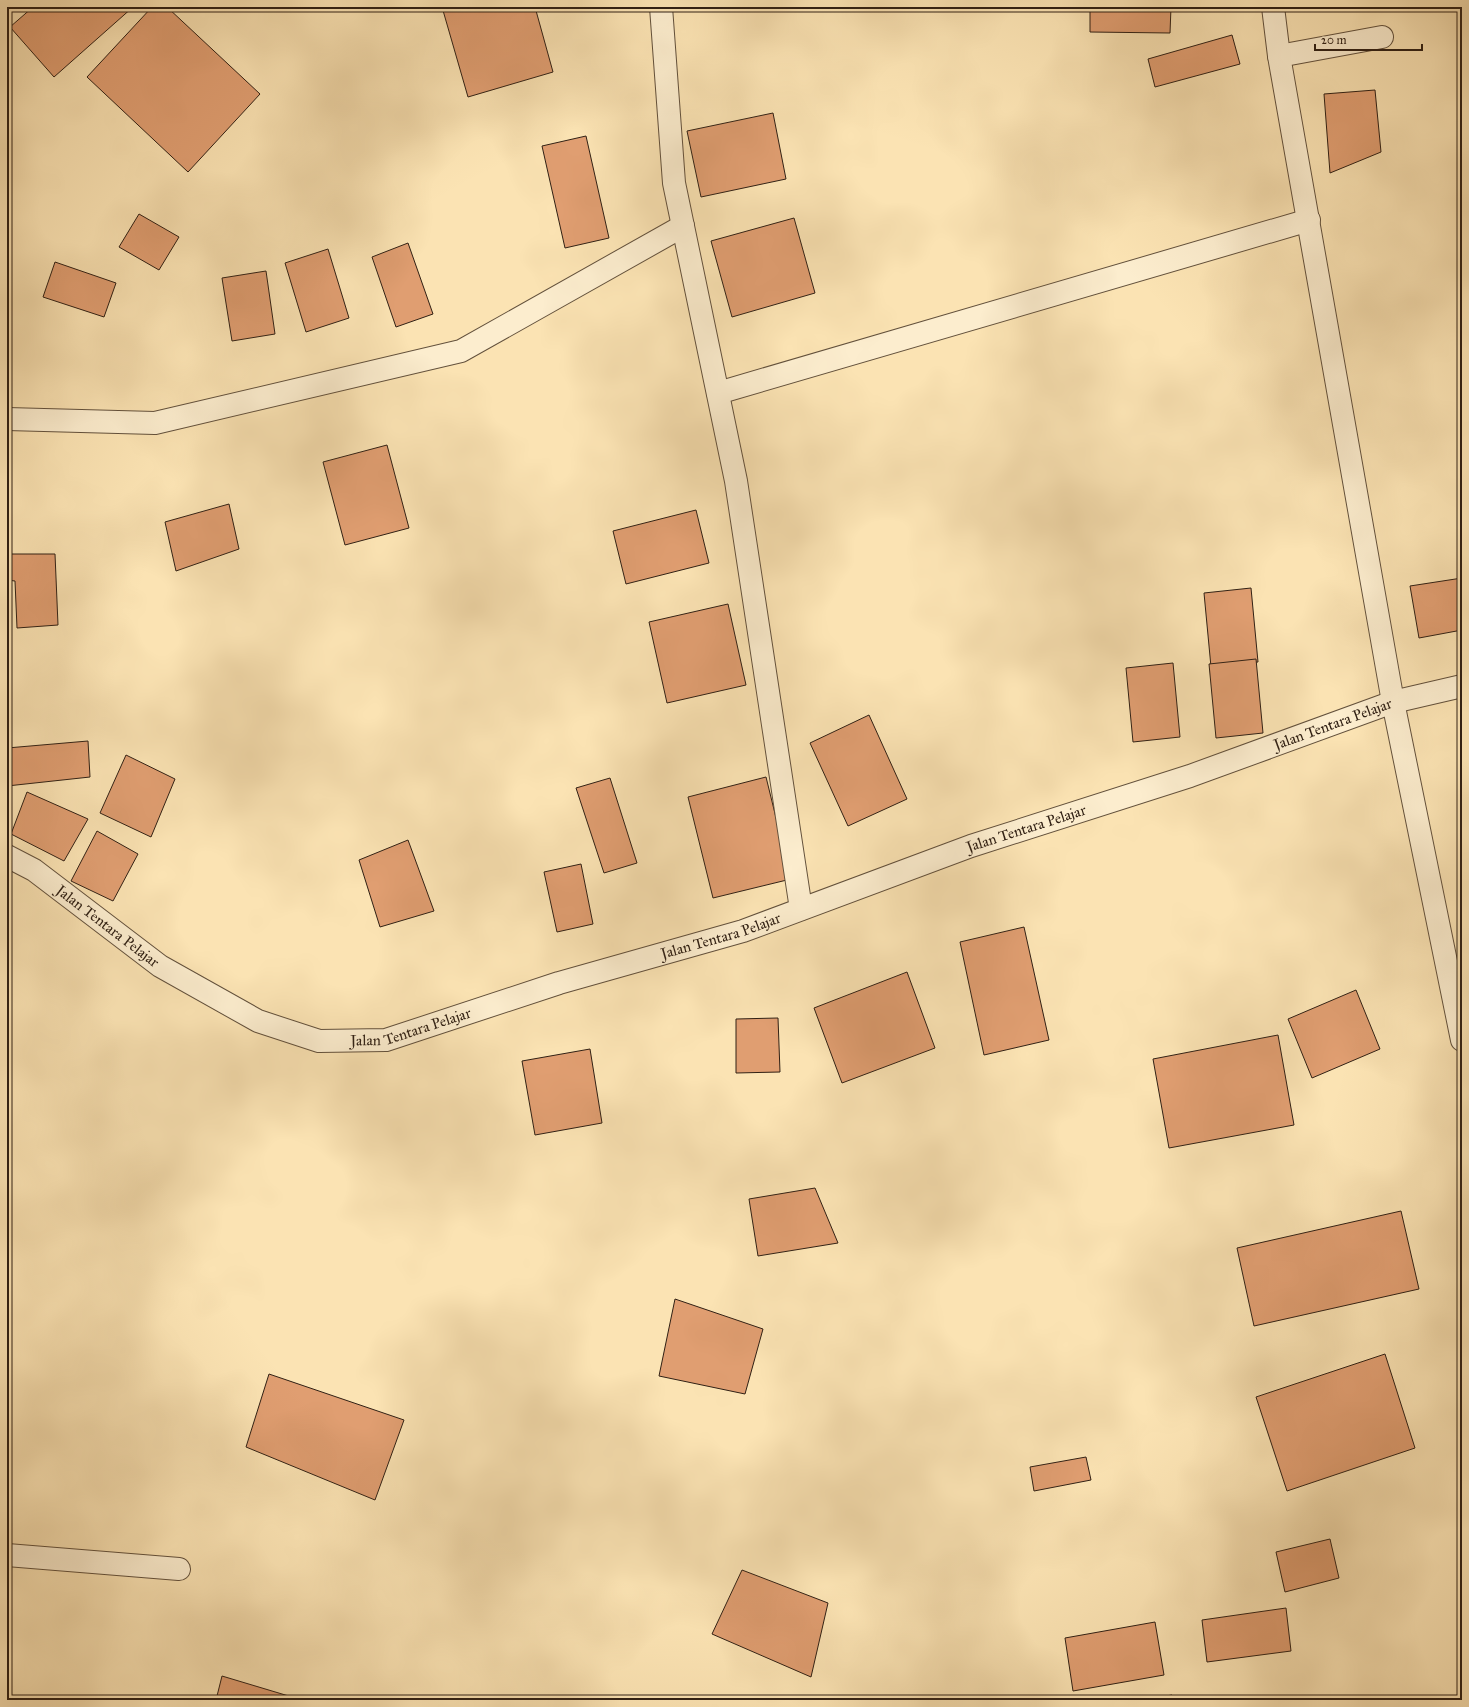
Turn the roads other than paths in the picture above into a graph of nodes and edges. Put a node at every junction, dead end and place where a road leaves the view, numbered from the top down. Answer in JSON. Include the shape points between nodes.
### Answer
{"nodes":[{"id":1,"x":661,"y":7,"type":"edge"},
{"id":2,"x":1273,"y":7,"type":"edge"},
{"id":3,"x":1382,"y":37,"type":"dead end"},
{"id":4,"x":1279,"y":56,"type":"junction"},
{"id":5,"x":1309,"y":220,"type":"junction"},
{"id":6,"x":683,"y":226,"type":"junction"},
{"id":7,"x":718,"y":393,"type":"junction"},
{"id":8,"x":7,"y":420,"type":"edge"},
{"id":9,"x":1462,"y":686,"type":"edge"},
{"id":10,"x":1393,"y":702,"type":"junction"},
{"id":11,"x":7,"y":856,"type":"edge"},
{"id":12,"x":801,"y":909,"type":"junction"},
{"id":13,"x":1462,"y":1040,"type":"edge"},
{"id":14,"x":7,"y":1555,"type":"edge"},
{"id":15,"x":178,"y":1569,"type":"dead end"}],
"edges":[{"from":1,"to":6,"type":"street","via":[[674,183]]},
{"from":2,"to":4,"type":"street"},
{"from":3,"to":4,"type":"street"},
{"from":4,"to":5,"type":"street"},
{"from":5,"to":7,"type":"street"},
{"from":5,"to":10,"type":"street"},
{"from":6,"to":7,"type":"street"},
{"from":6,"to":8,"type":"street","via":[[461,351],[155,423]]},
{"from":7,"to":12,"type":"street","via":[[736,480]]},
{"from":9,"to":10,"type":"street","name":"Jalan Tentara Pelajar"},
{"from":10,"to":12,"type":"street","name":"Jalan Tentara Pelajar","via":[[1190,776],[971,846]]},
{"from":10,"to":13,"type":"street"},
{"from":11,"to":12,"type":"street","name":"Jalan Tentara Pelajar","via":[[34,870],[160,966],[258,1021],[319,1041],[386,1040],[559,983],[743,931]]},
{"from":14,"to":15,"type":"street"}]}
